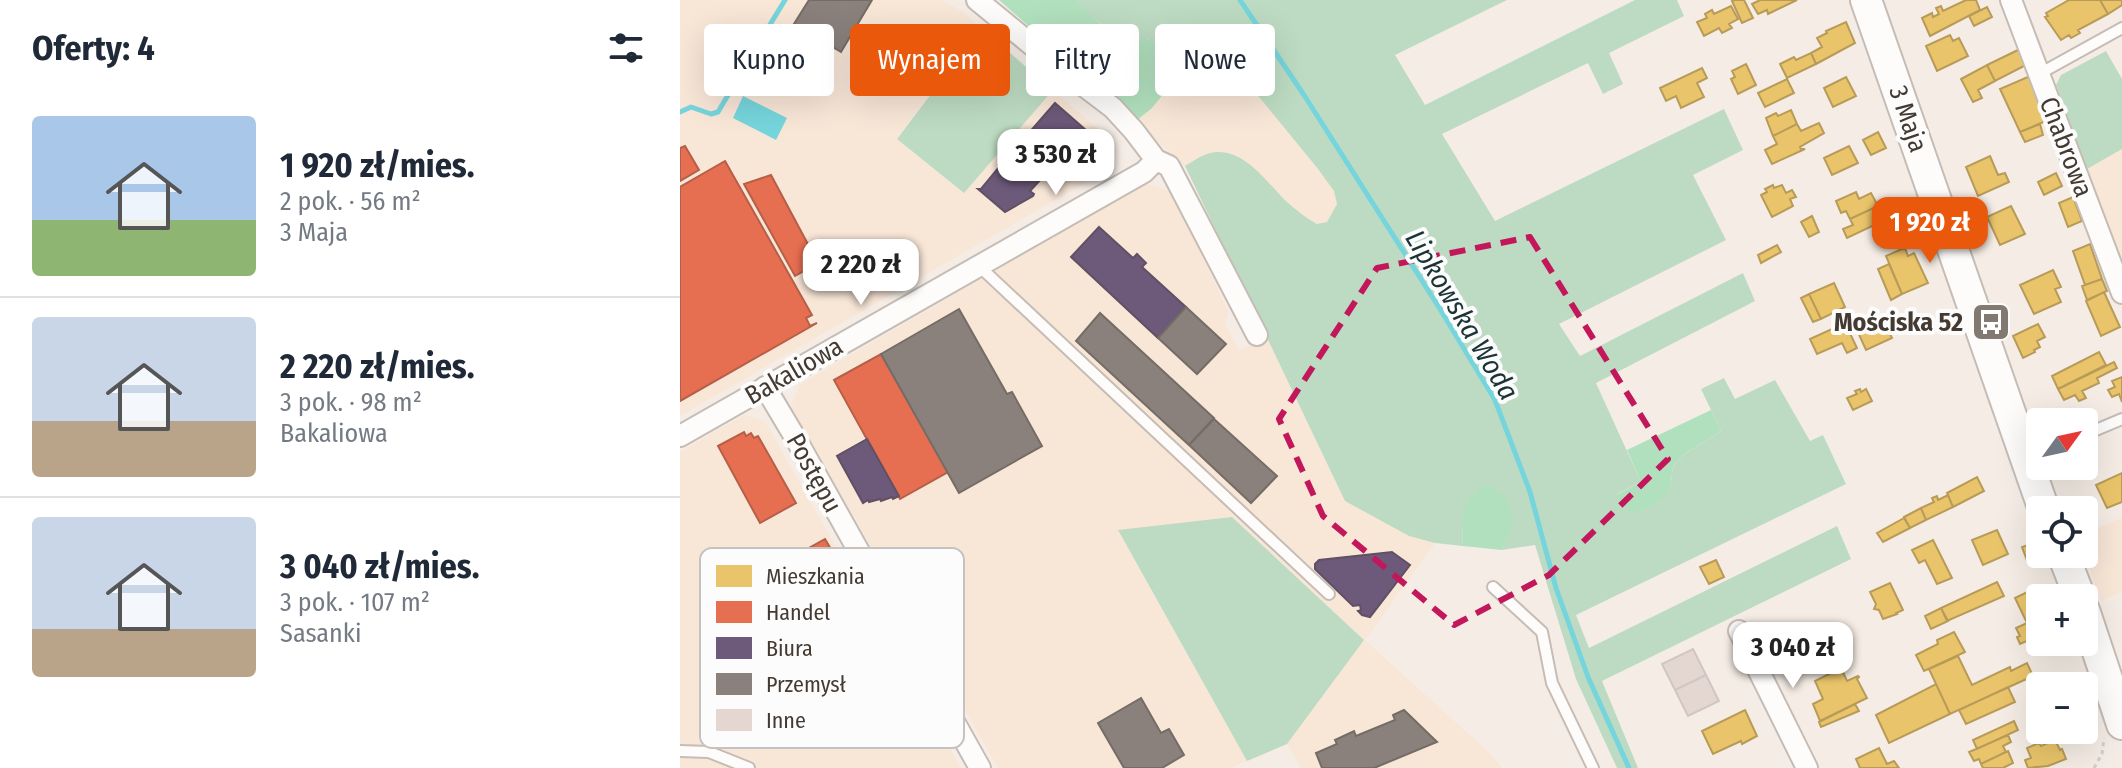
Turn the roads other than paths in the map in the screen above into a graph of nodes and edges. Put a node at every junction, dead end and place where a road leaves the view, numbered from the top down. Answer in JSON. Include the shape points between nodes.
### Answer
{"nodes":[{"id":1,"x":977,"y":0,"type":"edge"},
{"id":2,"x":1866,"y":0,"type":"edge"},
{"id":3,"x":2011,"y":0,"type":"edge"},
{"id":4,"x":2122,"y":28,"type":"edge"},
{"id":5,"x":2039,"y":74,"type":"junction"},
{"id":6,"x":1156,"y":160,"type":"junction"},
{"id":7,"x":979,"y":266,"type":"junction"},
{"id":8,"x":2120,"y":279,"type":"edge"},
{"id":9,"x":1257,"y":335,"type":"dead end"},
{"id":10,"x":765,"y":387,"type":"junction"},
{"id":11,"x":2122,"y":419,"type":"edge"},
{"id":12,"x":2098,"y":429,"type":"edge"},
{"id":13,"x":680,"y":436,"type":"edge"},
{"id":14,"x":2041,"y":496,"type":"edge"},
{"id":15,"x":857,"y":548,"type":"edge"},
{"id":16,"x":1493,"y":587,"type":"dead end"},
{"id":17,"x":1329,"y":594,"type":"dead end"},
{"id":18,"x":1739,"y":631,"type":"dead end"},
{"id":19,"x":2096,"y":656,"type":"edge"},
{"id":20,"x":2115,"y":729,"type":"edge"},
{"id":21,"x":964,"y":739,"type":"edge"},
{"id":22,"x":680,"y":751,"type":"edge"},
{"id":23,"x":749,"y":768,"type":"edge"},
{"id":24,"x":980,"y":768,"type":"edge"},
{"id":25,"x":1593,"y":768,"type":"edge"},
{"id":26,"x":1807,"y":768,"type":"edge"}],
"edges":[{"from":1,"to":6,"type":"street","via":[[1113,108]]},
{"from":2,"to":14,"type":"main road","name":"3 Maja","via":[[2031,456]]},
{"from":3,"to":5,"type":"street","name":"Chabrowa"},
{"from":4,"to":5,"type":"lane"},
{"from":5,"to":8,"type":"street","name":"Chabrowa"},
{"from":6,"to":7,"type":"street","name":"Bakaliowa","via":[[1144,172]]},
{"from":6,"to":9,"type":"street","via":[[1169,166]]},
{"from":7,"to":10,"type":"street","name":"Bakaliowa"},
{"from":7,"to":17,"type":"lane"},
{"from":10,"to":13,"type":"street","name":"Bakaliowa"},
{"from":10,"to":15,"type":"street","name":"Postępu"},
{"from":11,"to":12,"type":"lane"},
{"from":16,"to":25,"type":"lane","via":[[1542,632],[1552,683]]},
{"from":18,"to":26,"type":"street"},
{"from":19,"to":20,"type":"main road"},
{"from":21,"to":24,"type":"street","name":"Postępu"},
{"from":22,"to":23,"type":"lane","via":[[709,752]]}]}
